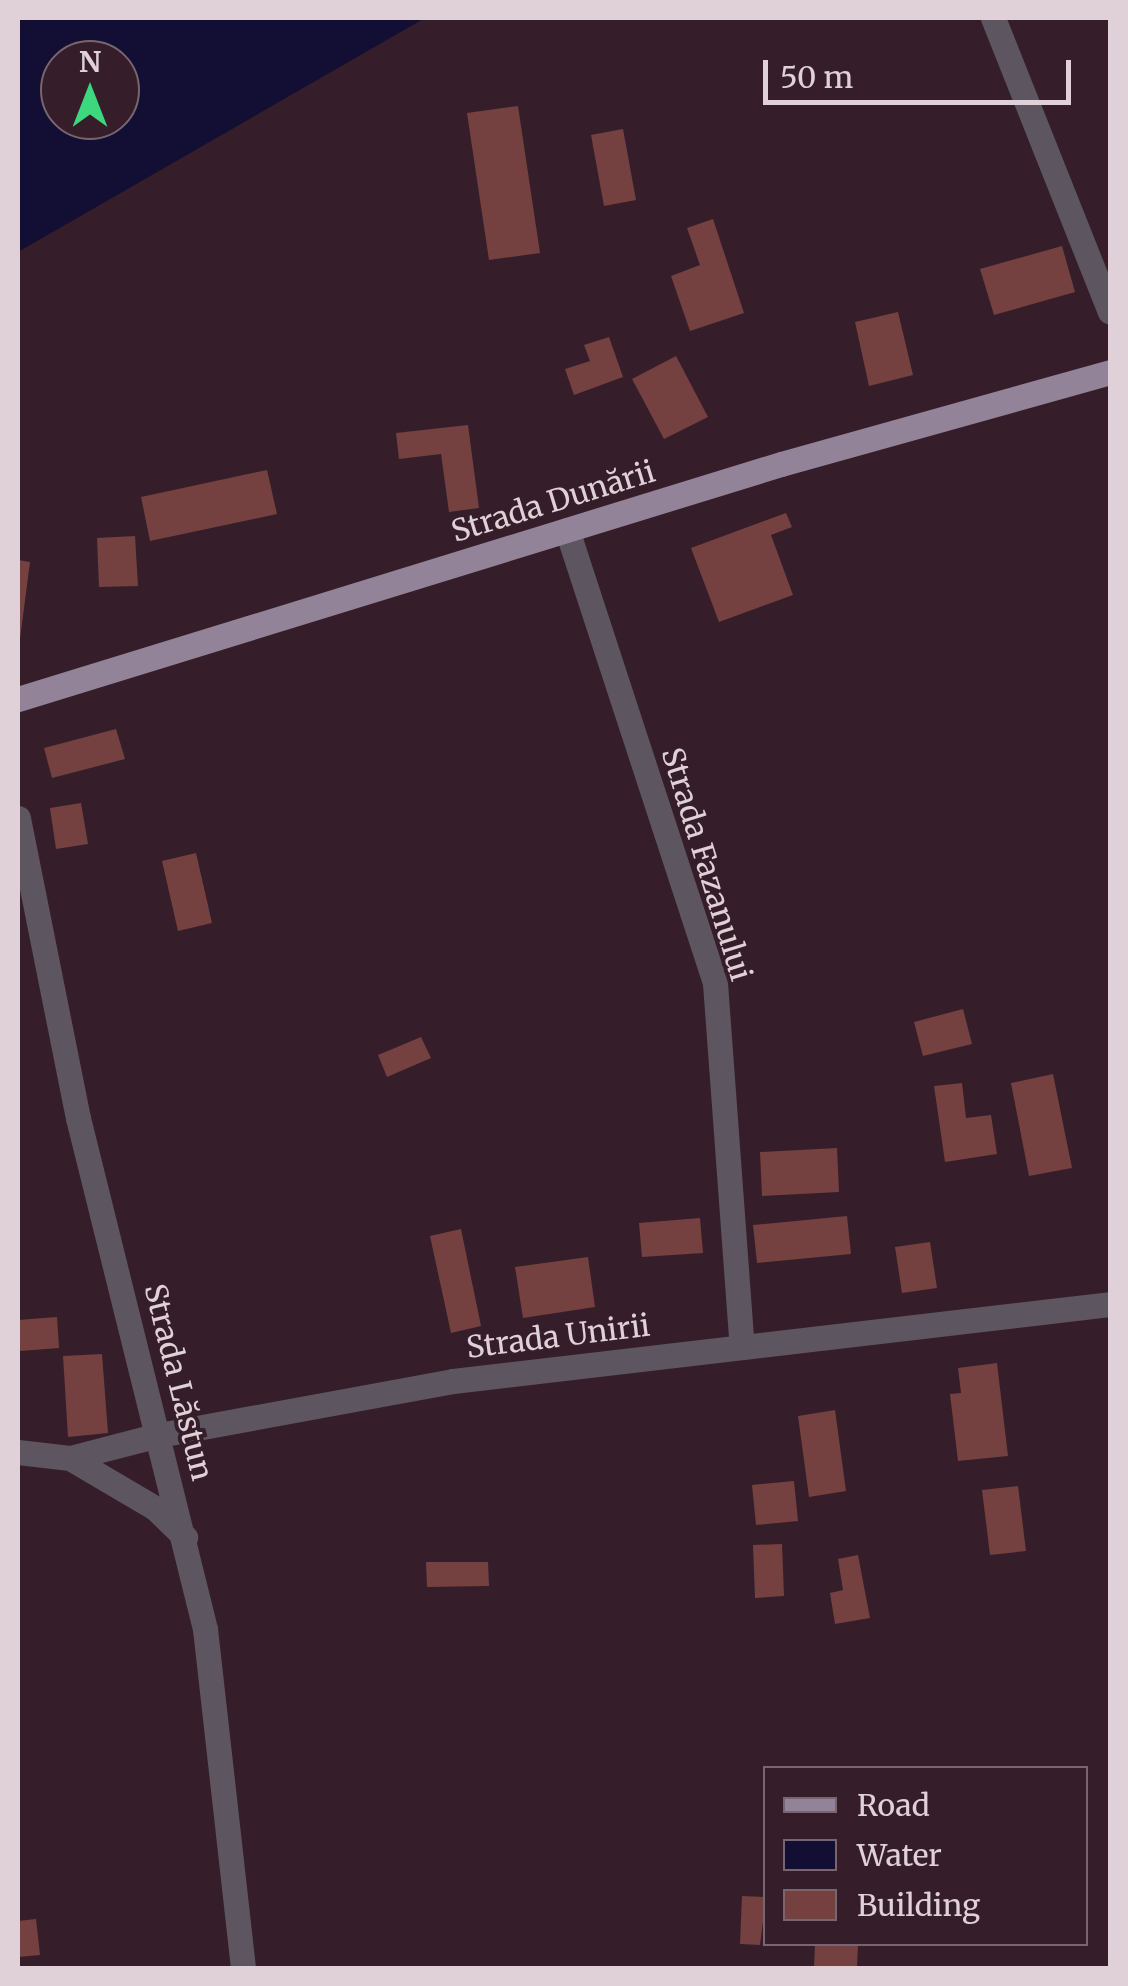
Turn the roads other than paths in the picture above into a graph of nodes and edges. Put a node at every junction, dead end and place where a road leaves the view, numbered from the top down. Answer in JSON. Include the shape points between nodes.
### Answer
{"nodes":[{"id":1,"x":993,"y":18,"type":"edge"},
{"id":2,"x":1110,"y":312,"type":"edge"},
{"id":3,"x":1110,"y":372,"type":"edge"},
{"id":4,"x":567,"y":530,"type":"junction"},
{"id":5,"x":18,"y":700,"type":"edge"},
{"id":6,"x":18,"y":818,"type":"edge"},
{"id":7,"x":1110,"y":1304,"type":"edge"},
{"id":8,"x":742,"y":1348,"type":"junction"},
{"id":9,"x":159,"y":1435,"type":"junction"},
{"id":10,"x":18,"y":1452,"type":"edge"},
{"id":11,"x":70,"y":1458,"type":"junction"},
{"id":12,"x":185,"y":1538,"type":"junction"},
{"id":13,"x":242,"y":1968,"type":"edge"}],
"edges":[{"from":1,"to":2,"type":"street"},
{"from":3,"to":4,"type":"main road","name":"Strada Dunării"},
{"from":4,"to":5,"type":"main road","name":"Strada Dunării"},
{"from":4,"to":8,"type":"street","name":"Strada Fazanului","via":[[714,983]]},
{"from":6,"to":9,"type":"street","name":"Strada Lăstun","via":[[78,1118]]},
{"from":7,"to":8,"type":"street","name":"Strada Unirii"},
{"from":8,"to":9,"type":"street","name":"Strada Unirii","via":[[453,1382]]},
{"from":9,"to":11,"type":"street","name":"Strada Unirii"},
{"from":9,"to":12,"type":"street","name":"Strada Lăstun"},
{"from":10,"to":11,"type":"street","name":"Strada Unirii"},
{"from":11,"to":12,"type":"street","via":[[155,1508]]},
{"from":12,"to":13,"type":"street","name":"Strada Lăstun","via":[[205,1629]]}]}
